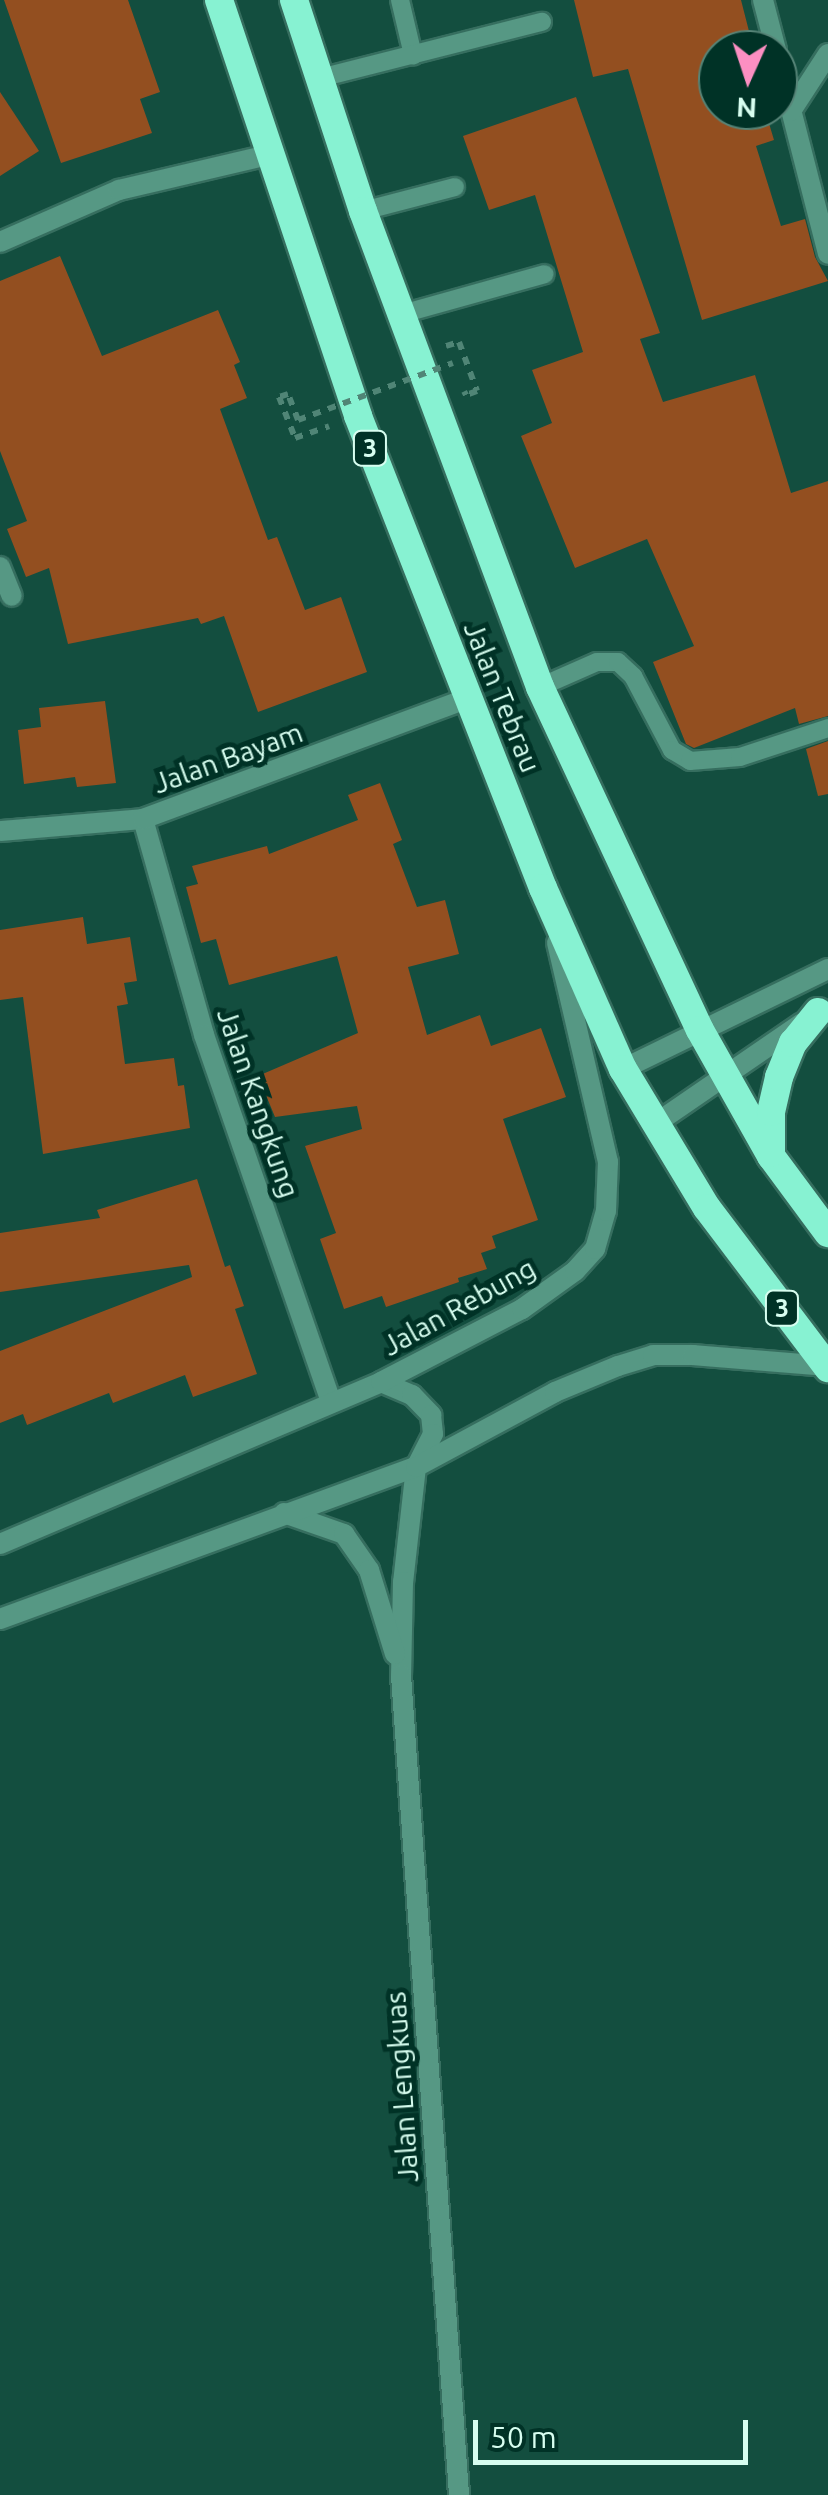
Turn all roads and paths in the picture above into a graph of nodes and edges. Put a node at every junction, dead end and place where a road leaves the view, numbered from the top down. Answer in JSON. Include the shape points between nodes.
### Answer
{"nodes":[{"id":1,"x":218,"y":0,"type":"edge"},
{"id":2,"x":294,"y":0,"type":"edge"},
{"id":3,"x":400,"y":0,"type":"edge"},
{"id":4,"x":763,"y":0,"type":"edge"},
{"id":5,"x":542,"y":22,"type":"dead end"},
{"id":6,"x":771,"y":30,"type":"edge"},
{"id":7,"x":828,"y":54,"type":"edge"},
{"id":8,"x":413,"y":55,"type":"junction"},
{"id":9,"x":320,"y":78,"type":"junction"},
{"id":10,"x":798,"y":100,"type":"edge"},
{"id":11,"x":796,"y":130,"type":"edge"},
{"id":12,"x":268,"y":156,"type":"junction"},
{"id":13,"x":455,"y":187,"type":"dead end"},
{"id":14,"x":363,"y":210,"type":"junction"},
{"id":15,"x":0,"y":242,"type":"edge"},
{"id":16,"x":828,"y":254,"type":"edge"},
{"id":17,"x":544,"y":274,"type":"dead end"},
{"id":18,"x":402,"y":314,"type":"junction"},
{"id":19,"x":453,"y":362,"type":"dead end"},
{"id":20,"x":358,"y":416,"type":"junction"},
{"id":21,"x":0,"y":567,"type":"edge"},
{"id":22,"x":12,"y":596,"type":"dead end"},
{"id":23,"x":540,"y":688,"type":"junction"},
{"id":24,"x":466,"y":699,"type":"junction"},
{"id":25,"x":828,"y":728,"type":"edge"},
{"id":26,"x":142,"y":819,"type":"junction"},
{"id":27,"x":0,"y":832,"type":"edge"},
{"id":28,"x":543,"y":888,"type":"junction"},
{"id":29,"x":828,"y":969,"type":"edge"},
{"id":30,"x":823,"y":1009,"type":"edge"},
{"id":31,"x":700,"y":1030,"type":"junction"},
{"id":32,"x":624,"y":1069,"type":"junction"},
{"id":33,"x":726,"y":1075,"type":"junction"},
{"id":34,"x":655,"y":1124,"type":"junction"},
{"id":35,"x":771,"y":1156,"type":"junction"},
{"id":36,"x":828,"y":1233,"type":"edge"},
{"id":37,"x":827,"y":1367,"type":"edge"},
{"id":38,"x":381,"y":1382,"type":"junction"},
{"id":39,"x":331,"y":1401,"type":"junction"},
{"id":40,"x":416,"y":1467,"type":"junction"},
{"id":41,"x":282,"y":1513,"type":"junction"},
{"id":42,"x":0,"y":1544,"type":"edge"},
{"id":43,"x":0,"y":1619,"type":"edge"},
{"id":44,"x":401,"y":1675,"type":"junction"},
{"id":45,"x":459,"y":2495,"type":"edge"}],
"edges":[{"from":1,"to":12,"type":"highway","name":"Jalan Tebrau","number":"3"},
{"from":2,"to":9,"type":"highway","name":"Jalan Tebrau"},
{"from":3,"to":8,"type":"lane"},
{"from":4,"to":6,"type":"street"},
{"from":5,"to":8,"type":"lane"},
{"from":7,"to":10,"type":"street"},
{"from":8,"to":9,"type":"lane"},
{"from":9,"to":14,"type":"highway","name":"Jalan Tebrau"},
{"from":11,"to":16,"type":"street"},
{"from":12,"to":15,"type":"street","via":[[119,190]]},
{"from":12,"to":20,"type":"highway","name":"Jalan Tebrau","number":"3"},
{"from":13,"to":14,"type":"lane"},
{"from":14,"to":18,"type":"highway","name":"Jalan Tebrau"},
{"from":17,"to":18,"type":"lane"},
{"from":18,"to":23,"type":"highway","name":"Jalan Tebrau"},
{"from":19,"to":20,"type":"path","bridge":true,"via":[[298,420],[288,394],[279,397],[295,438]]},
{"from":20,"to":24,"type":"highway","name":"Jalan Tebrau","number":"3"},
{"from":21,"to":22,"type":"street"},
{"from":23,"to":25,"type":"lane","via":[[597,662],[618,662],[633,676],[672,750],[690,761],[740,757]]},
{"from":23,"to":31,"type":"highway","name":"Jalan Tebrau"},
{"from":24,"to":26,"type":"street","name":"Jalan Bayam"},
{"from":24,"to":28,"type":"highway","name":"Jalan Tebrau","number":"3"},
{"from":26,"to":27,"type":"street","name":"Jalan Bayam"},
{"from":26,"to":39,"type":"street","name":"Jalan Kangkung","via":[[204,1035]]},
{"from":28,"to":32,"type":"highway","name":"Jalan Tebrau","number":"3"},
{"from":28,"to":38,"type":"street","name":"Jalan Rebung","via":[[608,1162],[606,1211],[595,1248],[522,1309]]},
{"from":29,"to":31,"type":"street"},
{"from":30,"to":33,"type":"street"},
{"from":30,"to":35,"type":"highway","via":[[794,1042],[779,1076]]},
{"from":31,"to":32,"type":"street"},
{"from":31,"to":33,"type":"highway","name":"Jalan Tebrau"},
{"from":32,"to":34,"type":"highway","name":"Jalan Tebrau","number":"3"},
{"from":33,"to":34,"type":"street"},
{"from":33,"to":35,"type":"highway","name":"Jalan Tebrau"},
{"from":34,"to":37,"type":"highway","name":"Jalan Tebrau","number":"3","via":[[707,1208]]},
{"from":35,"to":36,"type":"highway","name":"Jalan Tebrau"},
{"from":37,"to":40,"type":"street","via":[[653,1356],[555,1392]]},
{"from":38,"to":39,"type":"street","name":"Jalan Rebung"},
{"from":38,"to":40,"type":"street","name":"Jalan Lengkuas","via":[[412,1396],[430,1415],[433,1434]]},
{"from":39,"to":42,"type":"street","name":"Jalan Rebung"},
{"from":40,"to":41,"type":"street"},
{"from":40,"to":44,"type":"street","name":"Jalan Lengkuas"},
{"from":41,"to":43,"type":"street"},
{"from":41,"to":44,"type":"street","name":"Jalan Lengkuas","via":[[344,1534],[369,1570]]},
{"from":44,"to":45,"type":"street","name":"Jalan Lengkuas"}]}
